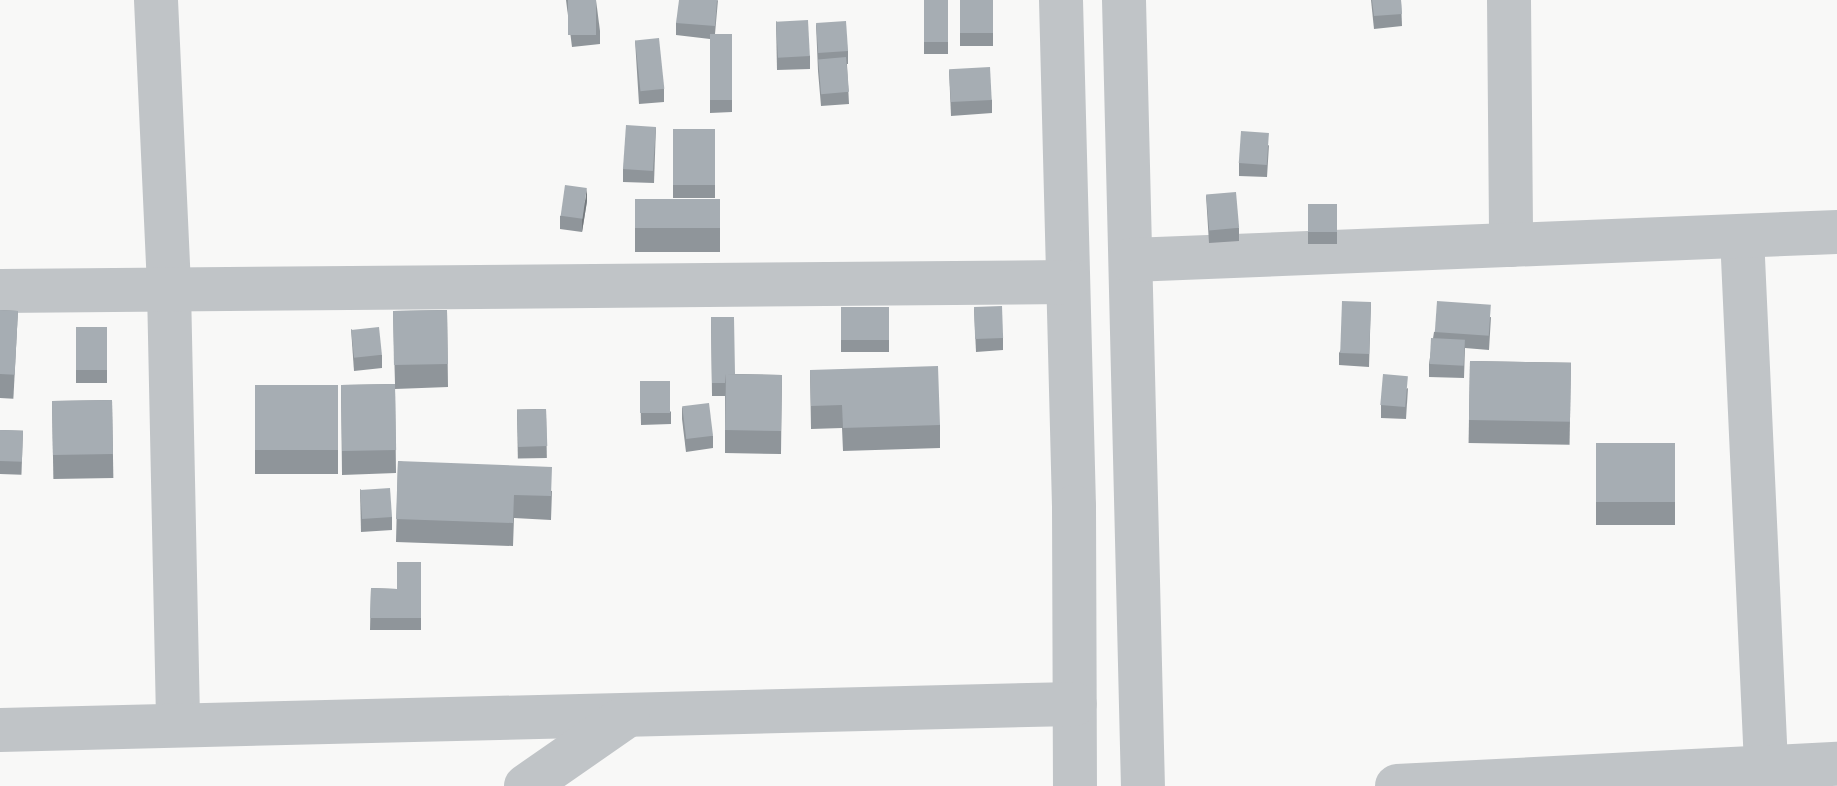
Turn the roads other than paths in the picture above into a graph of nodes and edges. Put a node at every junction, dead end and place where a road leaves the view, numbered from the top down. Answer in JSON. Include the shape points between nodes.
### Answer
{"nodes":[{"id":1,"x":156,"y":0,"type":"edge"},
{"id":2,"x":1061,"y":0,"type":"edge"},
{"id":3,"x":1124,"y":0,"type":"edge"},
{"id":4,"x":1509,"y":0,"type":"edge"},
{"id":5,"x":1837,"y":232,"type":"edge"},
{"id":6,"x":1742,"y":236,"type":"junction"},
{"id":7,"x":1511,"y":245,"type":"junction"},
{"id":8,"x":1131,"y":260,"type":"junction"},
{"id":9,"x":1068,"y":282,"type":"junction"},
{"id":10,"x":169,"y":289,"type":"junction"},
{"id":11,"x":0,"y":291,"type":"edge"},
{"id":12,"x":1075,"y":704,"type":"junction"},
{"id":13,"x":628,"y":715,"type":"junction"},
{"id":14,"x":178,"y":725,"type":"junction"},
{"id":15,"x":0,"y":730,"type":"edge"},
{"id":16,"x":1837,"y":764,"type":"edge"},
{"id":17,"x":1767,"y":777,"type":"edge"},
{"id":18,"x":1522,"y":782,"type":"edge"},
{"id":19,"x":526,"y":786,"type":"edge"},
{"id":20,"x":1075,"y":786,"type":"edge"},
{"id":21,"x":1143,"y":786,"type":"edge"},
{"id":22,"x":1397,"y":786,"type":"edge"}],
"edges":[{"from":1,"to":10,"type":"street"},
{"from":2,"to":9,"type":"street"},
{"from":3,"to":8,"type":"street"},
{"from":4,"to":7,"type":"street"},
{"from":5,"to":6,"type":"street"},
{"from":6,"to":7,"type":"street"},
{"from":6,"to":17,"type":"street"},
{"from":7,"to":8,"type":"street"},
{"from":8,"to":21,"type":"street"},
{"from":9,"to":10,"type":"street"},
{"from":9,"to":12,"type":"street"},
{"from":10,"to":11,"type":"street"},
{"from":10,"to":14,"type":"street"},
{"from":12,"to":13,"type":"street"},
{"from":12,"to":20,"type":"street"},
{"from":13,"to":14,"type":"street"},
{"from":13,"to":19,"type":"street"},
{"from":14,"to":15,"type":"street"},
{"from":16,"to":17,"type":"street"},
{"from":17,"to":18,"type":"street"},
{"from":18,"to":22,"type":"street"}]}
